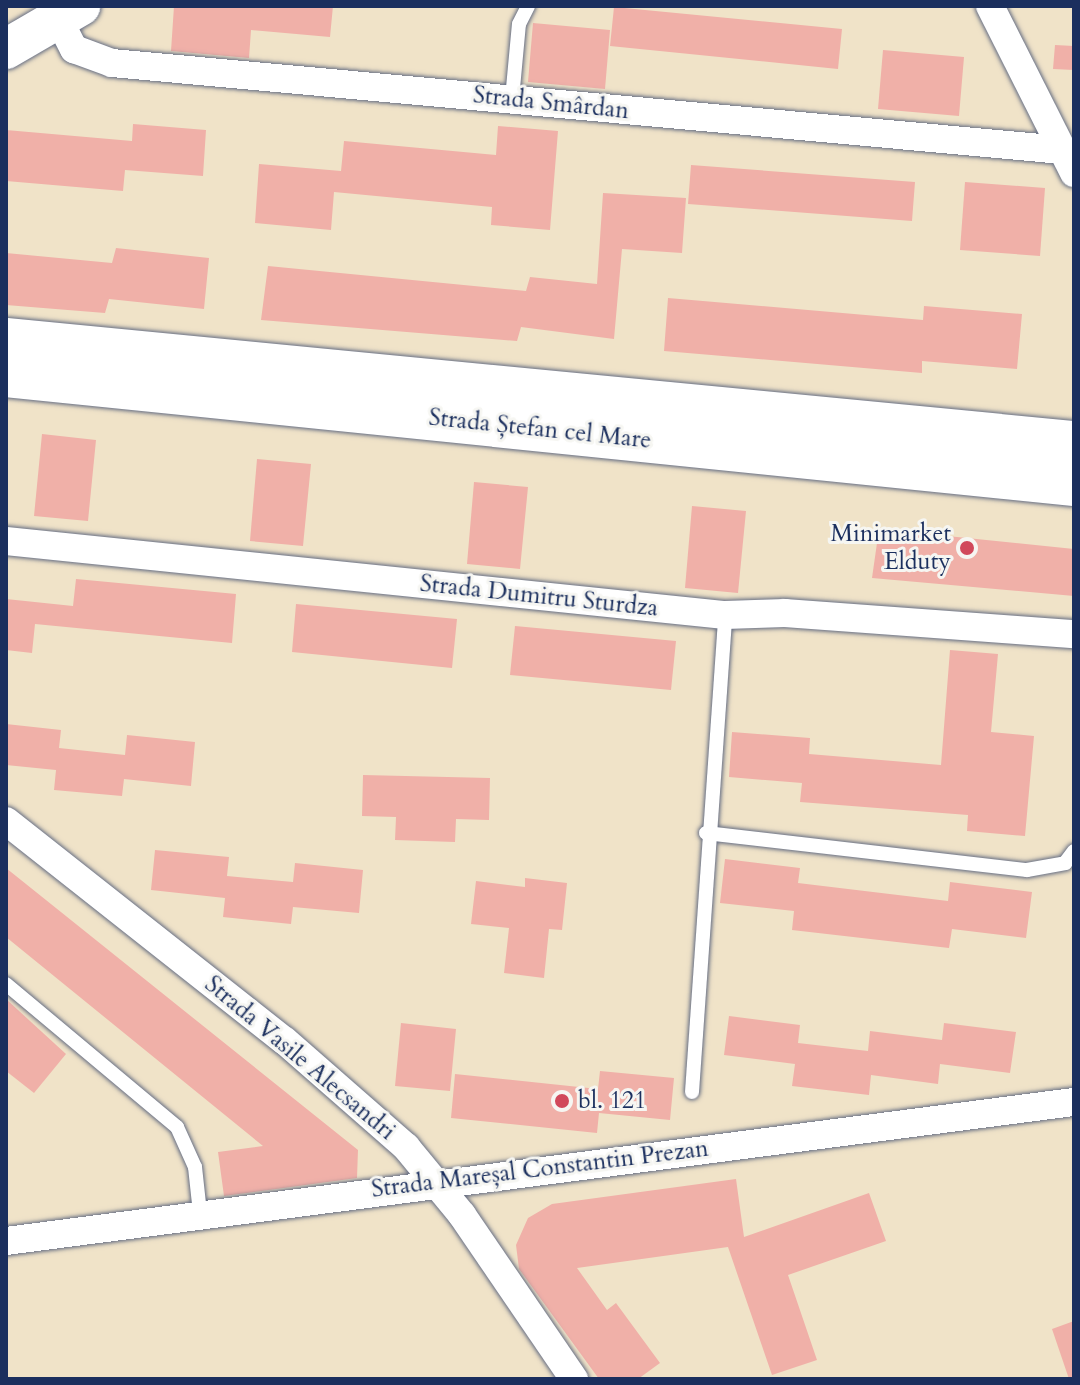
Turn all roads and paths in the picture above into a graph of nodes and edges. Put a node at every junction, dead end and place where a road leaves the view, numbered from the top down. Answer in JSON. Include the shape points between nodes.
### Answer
{"nodes":[{"id":1,"x":528,"y":6,"type":"edge"},
{"id":2,"x":990,"y":6,"type":"edge"},
{"id":3,"x":70,"y":13,"type":"edge"},
{"id":4,"x":6,"y":49,"type":"edge"},
{"id":5,"x":512,"y":99,"type":"junction"},
{"id":6,"x":1070,"y":158,"type":"edge"},
{"id":7,"x":6,"y":340,"type":"edge"},
{"id":8,"x":6,"y":375,"type":"edge"},
{"id":9,"x":1074,"y":443,"type":"edge"},
{"id":10,"x":1074,"y":484,"type":"edge"},
{"id":11,"x":6,"y":541,"type":"edge"},
{"id":12,"x":725,"y":615,"type":"junction"},
{"id":13,"x":1074,"y":634,"type":"edge"},
{"id":14,"x":6,"y":821,"type":"edge"},
{"id":15,"x":706,"y":833,"type":"junction"},
{"id":16,"x":1074,"y":851,"type":"edge"},
{"id":17,"x":6,"y":984,"type":"edge"},
{"id":18,"x":692,"y":1092,"type":"dead end"},
{"id":19,"x":1070,"y":1108,"type":"edge"},
{"id":20,"x":437,"y":1182,"type":"junction"},
{"id":21,"x":200,"y":1213,"type":"junction"},
{"id":22,"x":6,"y":1241,"type":"edge"},
{"id":23,"x":574,"y":1379,"type":"edge"}],
"edges":[{"from":1,"to":5,"type":"lane","via":[[519,24]]},
{"from":2,"to":6,"type":"street"},
{"from":3,"to":4,"type":"main road"},
{"from":3,"to":5,"type":"street","name":"Strada Smârdan","via":[[74,49],[112,63]]},
{"from":5,"to":6,"type":"street","name":"Strada Smârdan"},
{"from":7,"to":9,"type":"main road","name":"Strada Ștefan cel Mare"},
{"from":8,"to":10,"type":"main road","name":"Strada Ștefan cel Mare"},
{"from":11,"to":12,"type":"street","name":"Strada Dumitru Sturdza"},
{"from":12,"to":13,"type":"street","name":"Strada Dumitru Sturdza","via":[[785,613]]},
{"from":12,"to":15,"type":"lane"},
{"from":14,"to":20,"type":"street","name":"Strada Vasile Alecsandri","via":[[303,1056]]},
{"from":15,"to":16,"type":"lane","via":[[1027,870],[1065,863]]},
{"from":15,"to":18,"type":"lane"},
{"from":17,"to":21,"type":"lane","via":[[177,1127],[195,1167]]},
{"from":19,"to":20,"type":"street","name":"Strada Mareșal Constantin Prezan"},
{"from":20,"to":21,"type":"street","name":"Strada Mareșal Constantin Prezan"},
{"from":20,"to":23,"type":"street","name":"Strada Vasile Alecsandri"},
{"from":21,"to":22,"type":"street","name":"Strada Mareșal Constantin Prezan"}]}
